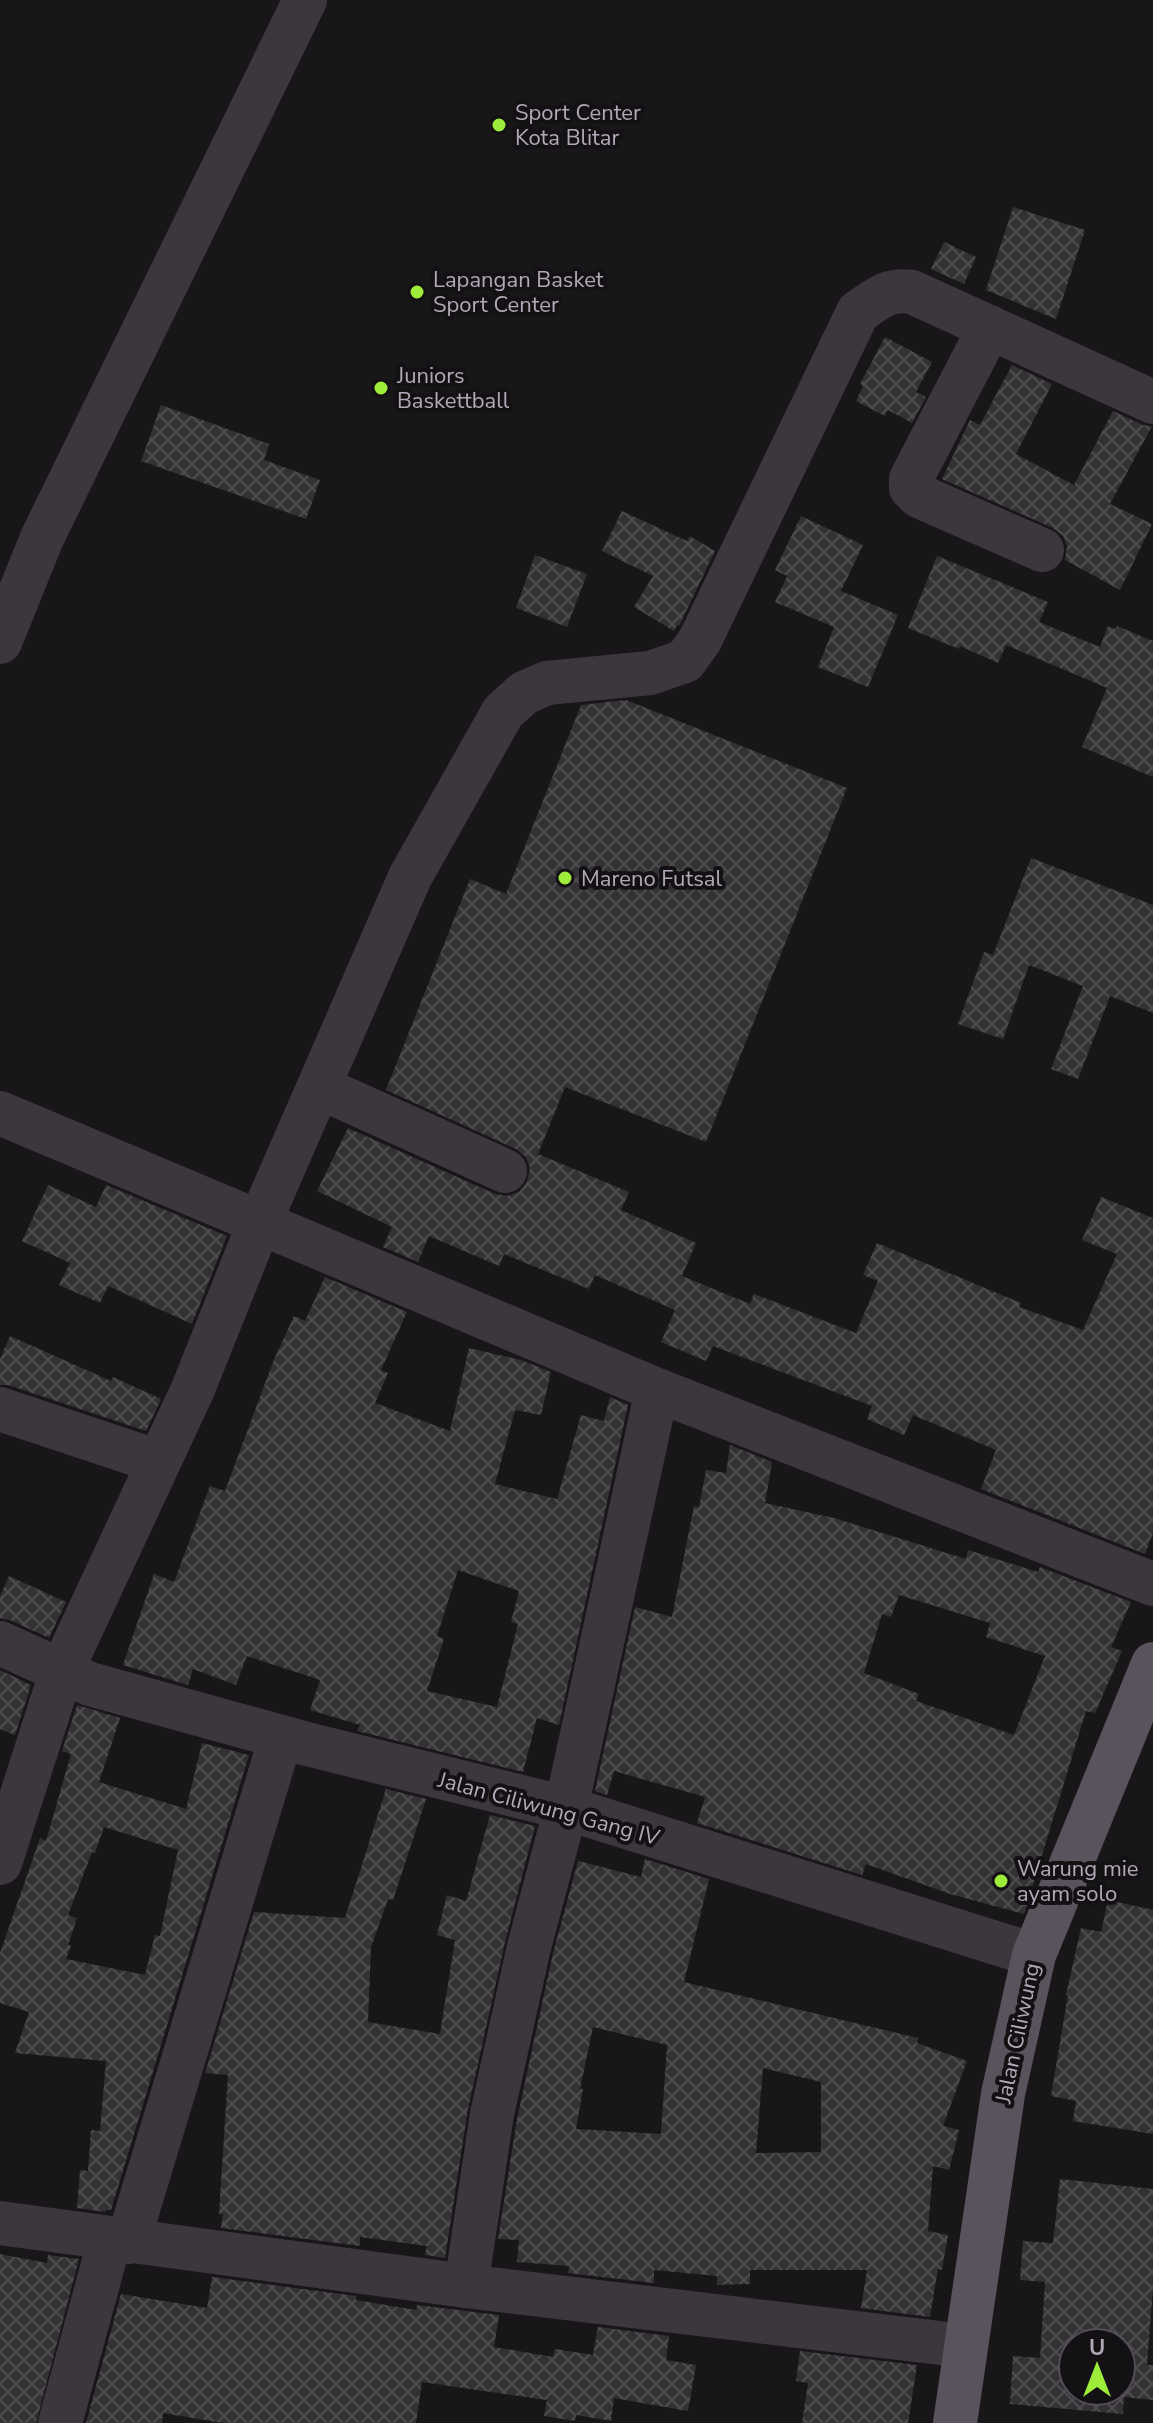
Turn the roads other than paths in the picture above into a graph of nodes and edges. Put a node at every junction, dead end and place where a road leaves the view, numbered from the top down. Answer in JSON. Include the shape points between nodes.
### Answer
{"nodes":[{"id":1,"x":305,"y":0,"type":"edge"},
{"id":2,"x":990,"y":327,"type":"junction"},
{"id":3,"x":1153,"y":402,"type":"edge"},
{"id":4,"x":1042,"y":550,"type":"dead end"},
{"id":5,"x":0,"y":642,"type":"edge"},
{"id":6,"x":319,"y":1087,"type":"junction"},
{"id":7,"x":0,"y":1113,"type":"edge"},
{"id":8,"x":505,"y":1171,"type":"dead end"},
{"id":9,"x":259,"y":1224,"type":"junction"},
{"id":10,"x":657,"y":1390,"type":"junction"},
{"id":11,"x":0,"y":1409,"type":"edge"},
{"id":12,"x":159,"y":1462,"type":"junction"},
{"id":13,"x":1153,"y":1584,"type":"edge"},
{"id":14,"x":0,"y":1643,"type":"edge"},
{"id":15,"x":1153,"y":1664,"type":"edge"},
{"id":16,"x":62,"y":1670,"type":"junction"},
{"id":17,"x":281,"y":1737,"type":"junction"},
{"id":18,"x":14,"y":1774,"type":"edge"},
{"id":19,"x":566,"y":1808,"type":"junction"},
{"id":20,"x":0,"y":1863,"type":"edge"},
{"id":21,"x":1034,"y":1955,"type":"junction"},
{"id":22,"x":0,"y":2223,"type":"edge"},
{"id":23,"x":119,"y":2240,"type":"junction"},
{"id":24,"x":466,"y":2286,"type":"junction"},
{"id":25,"x":965,"y":2346,"type":"junction"},
{"id":26,"x":60,"y":2423,"type":"edge"},
{"id":27,"x":955,"y":2423,"type":"edge"}],
"edges":[{"from":1,"to":5,"type":"street","via":[[42,538]]},
{"from":2,"to":3,"type":"street"},
{"from":2,"to":4,"type":"street","via":[[911,488]]},
{"from":2,"to":6,"type":"street","via":[[899,290],[858,312],[700,640],[685,661],[650,673],[547,683],[524,693],[503,712],[410,877]]},
{"from":6,"to":8,"type":"street"},
{"from":6,"to":9,"type":"street"},
{"from":7,"to":9,"type":"street"},
{"from":9,"to":10,"type":"street"},
{"from":9,"to":12,"type":"street"},
{"from":10,"to":13,"type":"street"},
{"from":10,"to":19,"type":"street"},
{"from":11,"to":12,"type":"street"},
{"from":12,"to":16,"type":"street"},
{"from":14,"to":16,"type":"street","name":"Jalan Ciliwung Gang IV"},
{"from":15,"to":21,"type":"main road","name":"Jalan Ciliwung"},
{"from":16,"to":17,"type":"street","name":"Jalan Ciliwung Gang IV","via":[[90,1684]]},
{"from":16,"to":18,"type":"street"},
{"from":17,"to":19,"type":"street","name":"Jalan Ciliwung Gang IV"},
{"from":17,"to":23,"type":"street"},
{"from":18,"to":20,"type":"street"},
{"from":19,"to":21,"type":"street","name":"Jalan Ciliwung Gang IV"},
{"from":19,"to":24,"type":"street","via":[[492,2114]]},
{"from":21,"to":25,"type":"main road","name":"Jalan Ciliwung","via":[[1003,2094]]},
{"from":22,"to":23,"type":"street"},
{"from":23,"to":24,"type":"street"},
{"from":23,"to":26,"type":"street"},
{"from":24,"to":25,"type":"street"},
{"from":25,"to":27,"type":"main road","name":"Jalan Ciliwung"}]}
